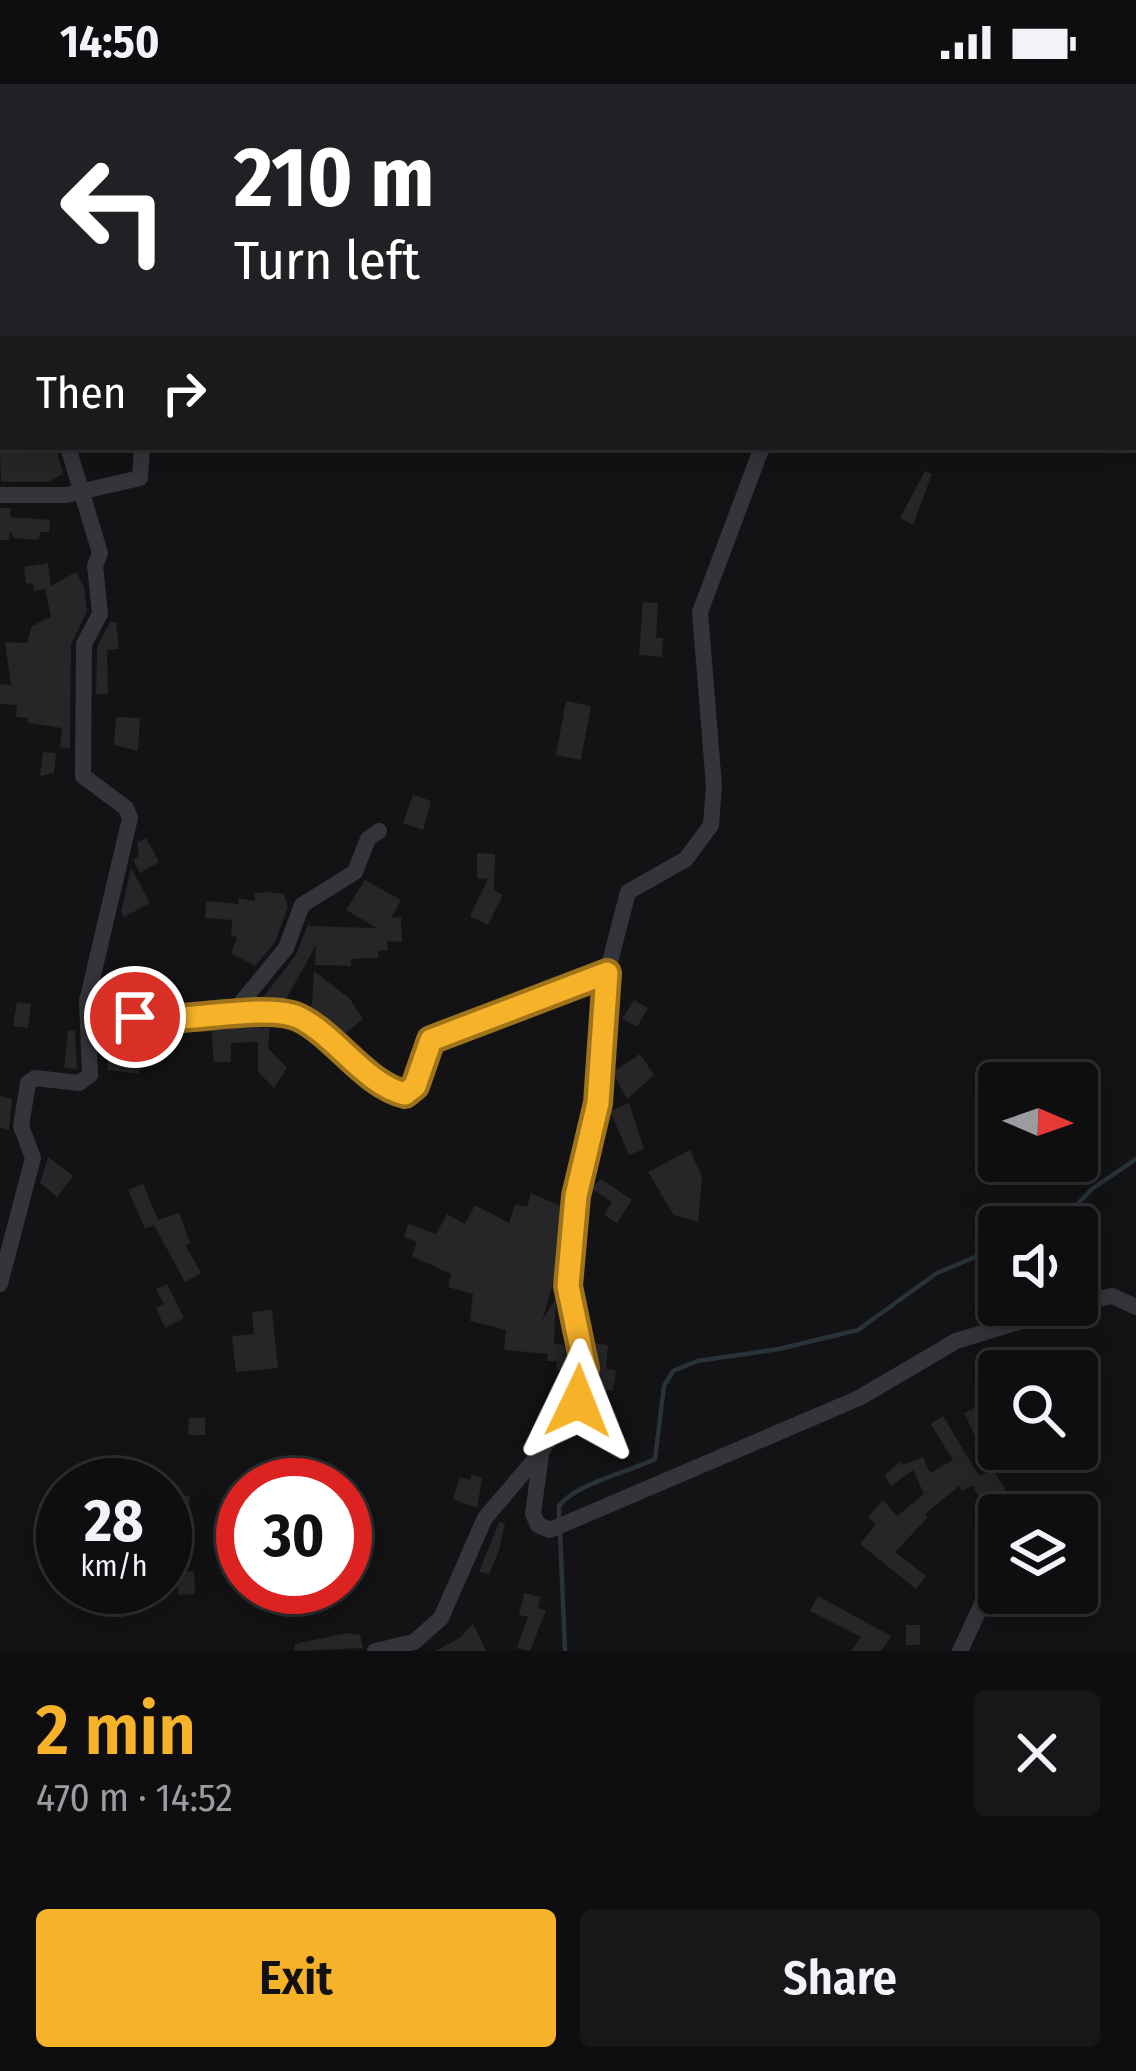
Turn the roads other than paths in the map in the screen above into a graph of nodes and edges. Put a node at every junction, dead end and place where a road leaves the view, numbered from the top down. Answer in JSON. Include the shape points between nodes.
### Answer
{"nodes":[{"id":1,"x":69,"y":450,"type":"edge"},
{"id":2,"x":142,"y":450,"type":"edge"},
{"id":3,"x":760,"y":450,"type":"edge"},
{"id":4,"x":81,"y":493,"type":"junction"},
{"id":5,"x":0,"y":495,"type":"edge"},
{"id":6,"x":379,"y":831,"type":"dead end"},
{"id":7,"x":607,"y":973,"type":"junction"},
{"id":8,"x":87,"y":1001,"type":"junction"},
{"id":9,"x":232,"y":1014,"type":"junction"},
{"id":10,"x":0,"y":1284,"type":"edge"},
{"id":11,"x":1098,"y":1300,"type":"edge"},
{"id":12,"x":1136,"y":1307,"type":"edge"},
{"id":13,"x":1006,"y":1326,"type":"edge"},
{"id":14,"x":541,"y":1452,"type":"junction"},
{"id":15,"x":978,"y":1611,"type":"edge"},
{"id":16,"x":375,"y":1651,"type":"edge"},
{"id":17,"x":959,"y":1651,"type":"edge"}],
"edges":[{"from":1,"to":4,"type":"street"},
{"from":2,"to":4,"type":"street","via":[[140,478]]},
{"from":3,"to":7,"type":"street","via":[[700,612],[711,825],[686,859],[624,897]]},
{"from":4,"to":5,"type":"street"},
{"from":4,"to":8,"type":"street","via":[[99,543],[101,597],[100,618],[84,644],[83,776],[130,818]]},
{"from":6,"to":9,"type":"street","via":[[355,872],[302,905],[283,953]]},
{"from":7,"to":9,"type":"street","via":[[431,1040],[405,1094],[298,1017]]},
{"from":7,"to":14,"type":"street","via":[[598,1103],[576,1196],[568,1286],[584,1387]]},
{"from":8,"to":9,"type":"street","via":[[150,1021]]},
{"from":8,"to":10,"type":"street","via":[[89,1078],[28,1082],[21,1126],[33,1158]]},
{"from":11,"to":12,"type":"street","via":[[1112,1296]]},
{"from":13,"to":14,"type":"street","via":[[956,1341],[860,1398],[550,1529],[533,1514]]},
{"from":14,"to":16,"type":"street","via":[[485,1518],[441,1618],[414,1642]]},
{"from":15,"to":17,"type":"street"}]}
